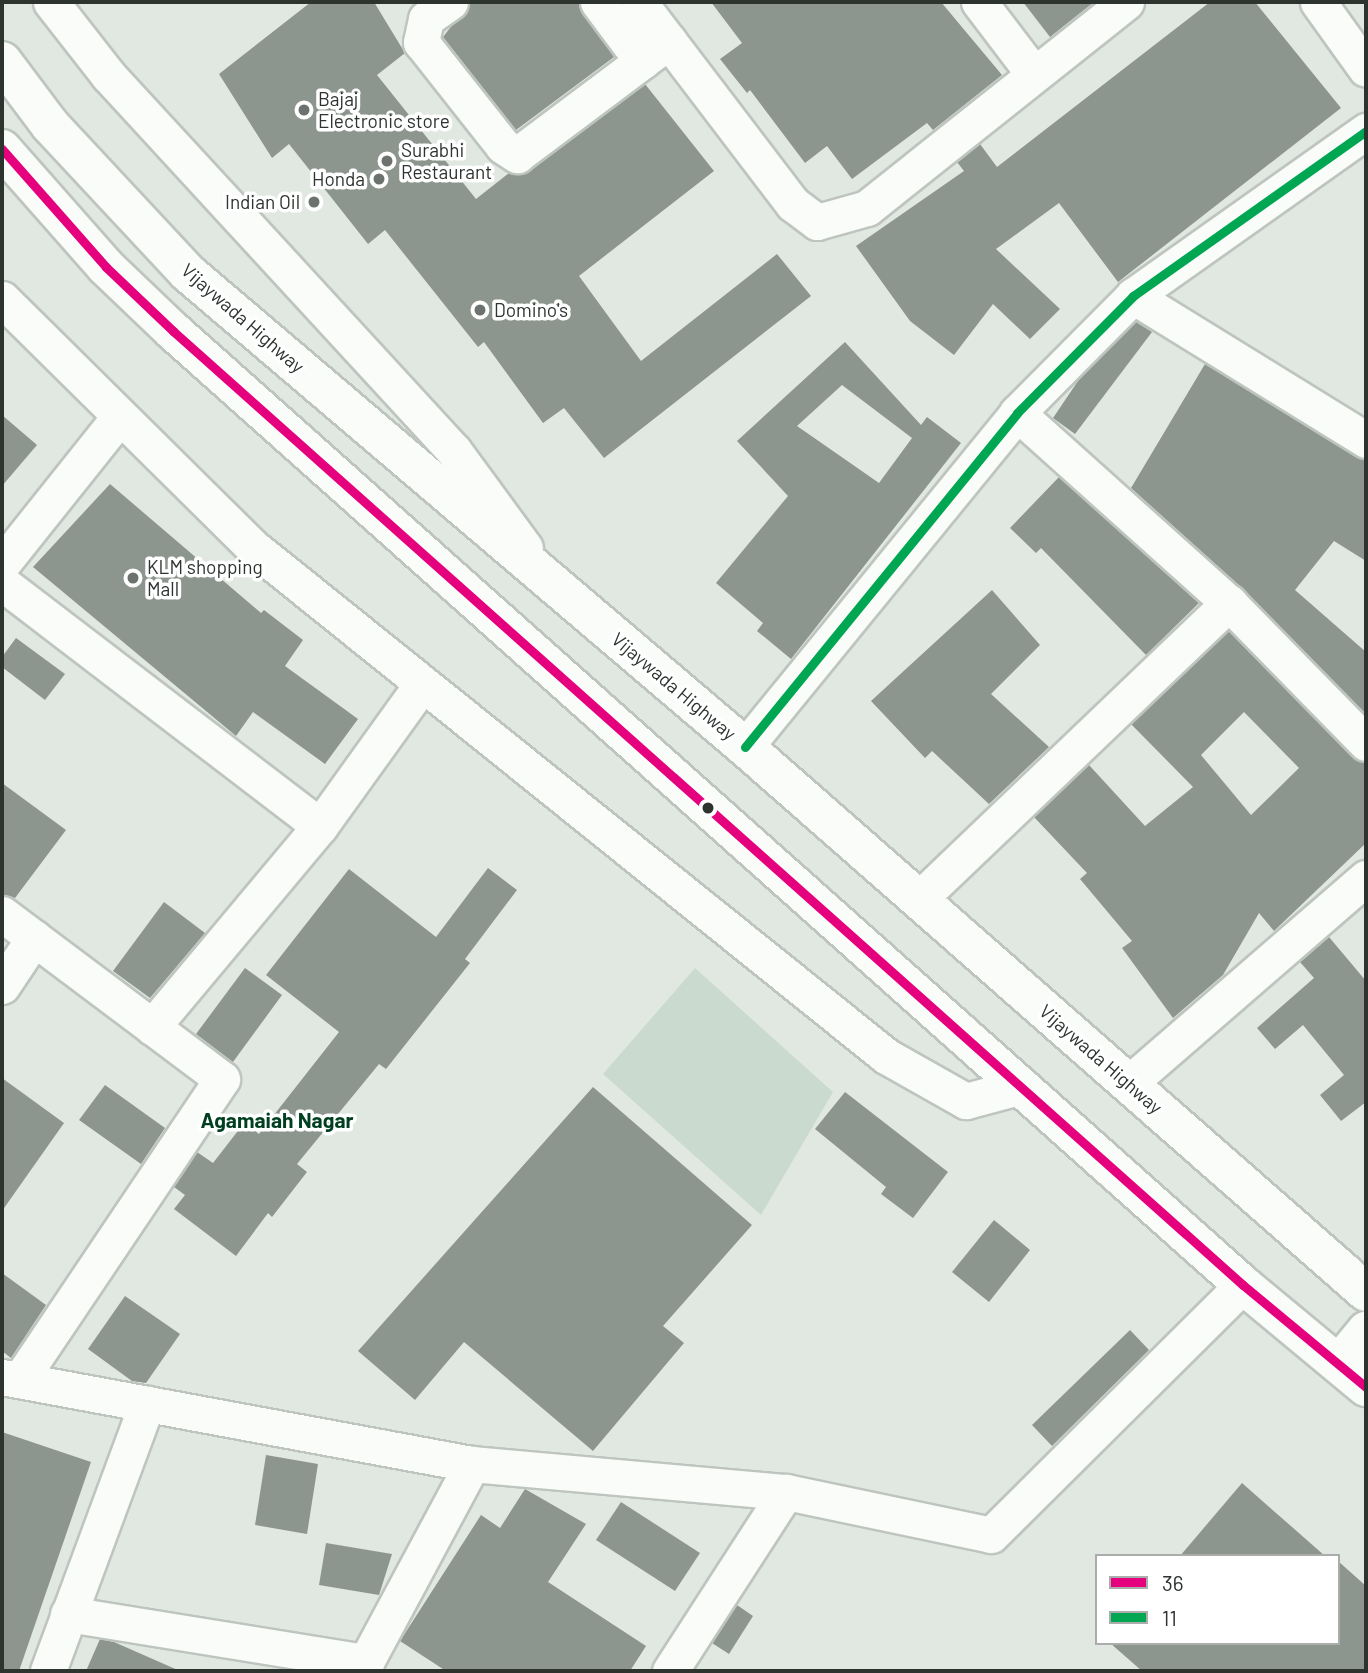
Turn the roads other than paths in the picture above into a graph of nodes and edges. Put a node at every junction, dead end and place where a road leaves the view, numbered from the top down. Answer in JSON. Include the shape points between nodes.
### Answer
{"nodes":[{"id":1,"x":51,"y":2,"type":"edge"},
{"id":2,"x":450,"y":2,"type":"edge"},
{"id":3,"x":598,"y":2,"type":"edge"},
{"id":4,"x":639,"y":2,"type":"edge"},
{"id":5,"x":979,"y":2,"type":"edge"},
{"id":6,"x":1126,"y":2,"type":"edge"},
{"id":7,"x":1318,"y":2,"type":"edge"},
{"id":8,"x":656,"y":51,"type":"junction"},
{"id":9,"x":2,"y":61,"type":"edge"},
{"id":10,"x":1366,"y":69,"type":"edge"},
{"id":11,"x":1033,"y":73,"type":"junction"},
{"id":12,"x":1366,"y":131,"type":"edge"},
{"id":13,"x":2,"y":149,"type":"edge"},
{"id":14,"x":1133,"y":296,"type":"junction"},
{"id":15,"x":2,"y":299,"type":"edge"},
{"id":16,"x":1017,"y":413,"type":"junction"},
{"id":17,"x":120,"y":416,"type":"junction"},
{"id":18,"x":1366,"y":440,"type":"edge"},
{"id":19,"x":2,"y":564,"type":"edge"},
{"id":20,"x":544,"y":576,"type":"junction"},
{"id":21,"x":2,"y":583,"type":"edge"},
{"id":22,"x":1229,"y":603,"type":"junction"},
{"id":23,"x":422,"y":684,"type":"junction"},
{"id":24,"x":1366,"y":743,"type":"edge"},
{"id":25,"x":745,"y":747,"type":"junction"},
{"id":26,"x":320,"y":826,"type":"junction"},
{"id":27,"x":1366,"y":878,"type":"edge"},
{"id":28,"x":919,"y":899,"type":"junction"},
{"id":29,"x":2,"y":914,"type":"edge"},
{"id":30,"x":34,"y":938,"type":"junction"},
{"id":31,"x":2,"y":986,"type":"edge"},
{"id":32,"x":152,"y":1027,"type":"junction"},
{"id":33,"x":1129,"y":1083,"type":"junction"},
{"id":34,"x":1022,"y":1086,"type":"junction"},
{"id":35,"x":1243,"y":1285,"type":"junction"},
{"id":36,"x":1366,"y":1292,"type":"edge"},
{"id":37,"x":1366,"y":1331,"type":"edge"},
{"id":38,"x":1352,"y":1375,"type":"edge"},
{"id":39,"x":11,"y":1379,"type":"edge"},
{"id":40,"x":147,"y":1405,"type":"junction"},
{"id":41,"x":472,"y":1464,"type":"junction"},
{"id":42,"x":786,"y":1492,"type":"junction"},
{"id":43,"x":68,"y":1614,"type":"junction"},
{"id":44,"x":364,"y":1667,"type":"edge"},
{"id":45,"x":48,"y":1671,"type":"edge"},
{"id":46,"x":670,"y":1671,"type":"edge"}],
"edges":[{"from":1,"to":20,"type":"street","via":[[108,75],[454,451]]},
{"from":2,"to":8,"type":"street","via":[[426,19],[421,42],[503,146],[517,155]]},
{"from":3,"to":8,"type":"street"},
{"from":4,"to":8,"type":"street"},
{"from":5,"to":11,"type":"street"},
{"from":6,"to":11,"type":"street"},
{"from":7,"to":10,"type":"street"},
{"from":8,"to":11,"type":"street","via":[[793,204],[817,222],[867,208]]},
{"from":9,"to":20,"type":"highway","name":"Vijaywada Highway","via":[[50,125],[188,273]]},
{"from":12,"to":14,"type":"street"},
{"from":13,"to":34,"type":"highway","via":[[107,267],[173,331]]},
{"from":14,"to":16,"type":"street"},
{"from":14,"to":18,"type":"street"},
{"from":15,"to":17,"type":"street"},
{"from":16,"to":22,"type":"street"},
{"from":16,"to":25,"type":"street"},
{"from":17,"to":19,"type":"street"},
{"from":17,"to":23,"type":"street","via":[[254,548]]},
{"from":20,"to":25,"type":"highway","name":"Vijaywada Highway"},
{"from":21,"to":26,"type":"street"},
{"from":22,"to":24,"type":"street"},
{"from":22,"to":28,"type":"street"},
{"from":23,"to":26,"type":"street"},
{"from":23,"to":34,"type":"street","via":[[886,1056],[967,1101]]},
{"from":25,"to":28,"type":"highway","name":"Vijaywada Highway"},
{"from":26,"to":32,"type":"street"},
{"from":27,"to":33,"type":"street"},
{"from":28,"to":33,"type":"highway","name":"Vijaywada Highway"},
{"from":29,"to":30,"type":"street"},
{"from":30,"to":31,"type":"street"},
{"from":30,"to":32,"type":"street"},
{"from":32,"to":39,"type":"street","via":[[222,1079]]},
{"from":33,"to":36,"type":"highway","name":"Vijaywada Highway"},
{"from":34,"to":35,"type":"highway"},
{"from":35,"to":38,"type":"highway"},
{"from":35,"to":42,"type":"street","via":[[991,1535]]},
{"from":37,"to":38,"type":"highway"},
{"from":39,"to":40,"type":"street"},
{"from":40,"to":41,"type":"street"},
{"from":40,"to":43,"type":"street"},
{"from":41,"to":42,"type":"street"},
{"from":41,"to":44,"type":"street"},
{"from":42,"to":46,"type":"street"},
{"from":43,"to":44,"type":"street"},
{"from":43,"to":45,"type":"street"}]}
